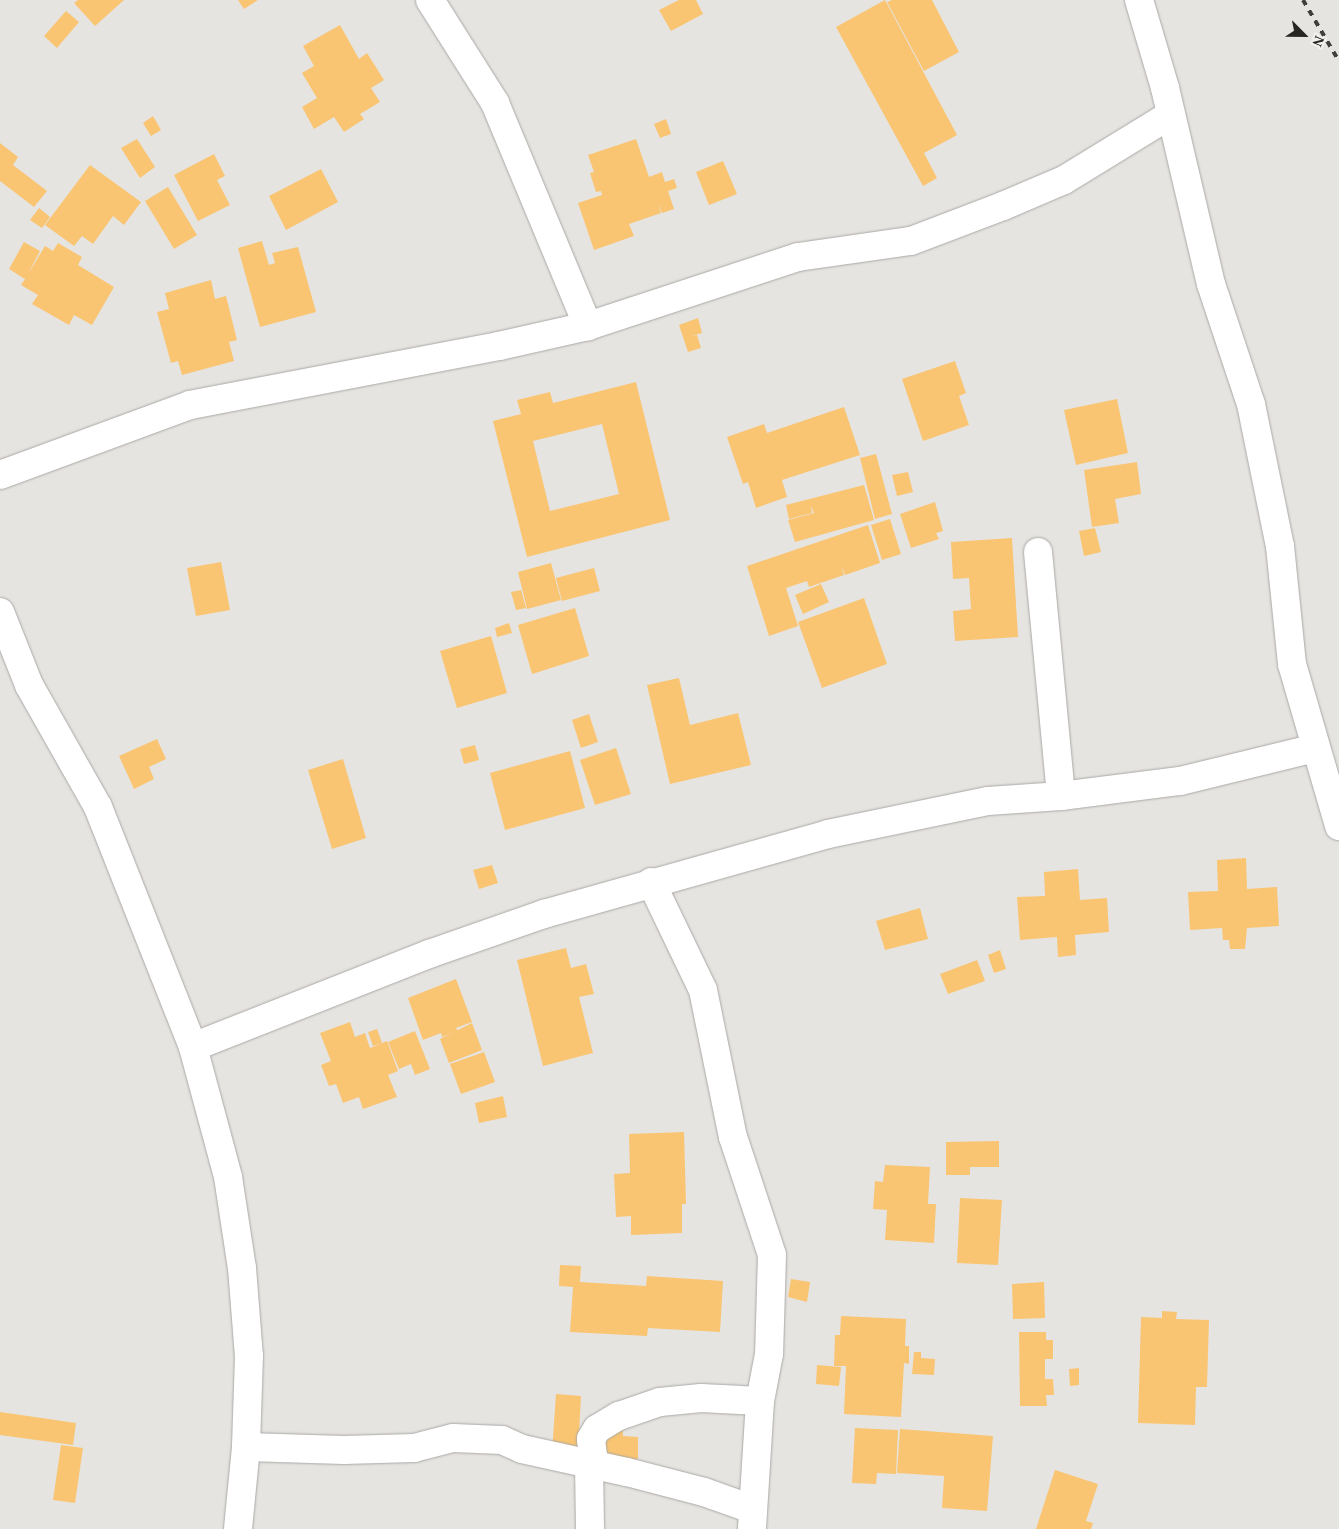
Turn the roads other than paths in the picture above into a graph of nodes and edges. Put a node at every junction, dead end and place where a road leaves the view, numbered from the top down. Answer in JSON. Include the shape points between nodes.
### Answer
{"nodes":[{"id":1,"x":430,"y":0,"type":"edge"},
{"id":2,"x":1139,"y":0,"type":"edge"},
{"id":3,"x":1170,"y":114,"type":"junction"},
{"id":4,"x":588,"y":326,"type":"junction"},
{"id":5,"x":0,"y":476,"type":"edge"},
{"id":6,"x":1038,"y":552,"type":"dead end"},
{"id":7,"x":0,"y":612,"type":"edge"},
{"id":8,"x":1315,"y":748,"type":"junction"},
{"id":9,"x":1061,"y":796,"type":"junction"},
{"id":10,"x":1339,"y":826,"type":"edge"},
{"id":11,"x":651,"y":882,"type":"junction"},
{"id":12,"x":193,"y":1047,"type":"junction"},
{"id":13,"x":760,"y":1401,"type":"junction"},
{"id":14,"x":246,"y":1446,"type":"junction"},
{"id":15,"x":589,"y":1465,"type":"junction"},
{"id":16,"x":752,"y":1519,"type":"edge"},
{"id":17,"x":238,"y":1529,"type":"edge"},
{"id":18,"x":590,"y":1529,"type":"edge"}],
"edges":[{"from":1,"to":4,"type":"street","via":[[495,104]]},
{"from":2,"to":3,"type":"street"},
{"from":3,"to":4,"type":"street","via":[[1064,180],[911,241],[798,257]]},
{"from":3,"to":8,"type":"street","via":[[1211,284],[1251,404],[1280,546],[1292,664]]},
{"from":4,"to":5,"type":"street","via":[[190,405]]},
{"from":6,"to":9,"type":"street"},
{"from":7,"to":12,"type":"street","via":[[29,685],[98,806]]},
{"from":8,"to":9,"type":"street","via":[[1180,781]]},
{"from":8,"to":10,"type":"street"},
{"from":9,"to":11,"type":"street","via":[[988,801],[828,834]]},
{"from":11,"to":12,"type":"street","via":[[544,914],[429,954]]},
{"from":11,"to":13,"type":"street","via":[[702,990],[733,1137],[772,1255],[768,1354]]},
{"from":12,"to":14,"type":"street","via":[[228,1177],[242,1268],[249,1356]]},
{"from":13,"to":15,"type":"street","via":[[701,1398],[668,1401],[619,1416],[597,1429],[592,1439],[593,1456]]},
{"from":13,"to":16,"type":"street"},
{"from":14,"to":15,"type":"street","via":[[327,1450],[414,1448],[453,1438],[502,1440],[522,1449]]},
{"from":14,"to":17,"type":"street"},
{"from":15,"to":16,"type":"street","via":[[704,1492]]},
{"from":15,"to":18,"type":"street"}]}
